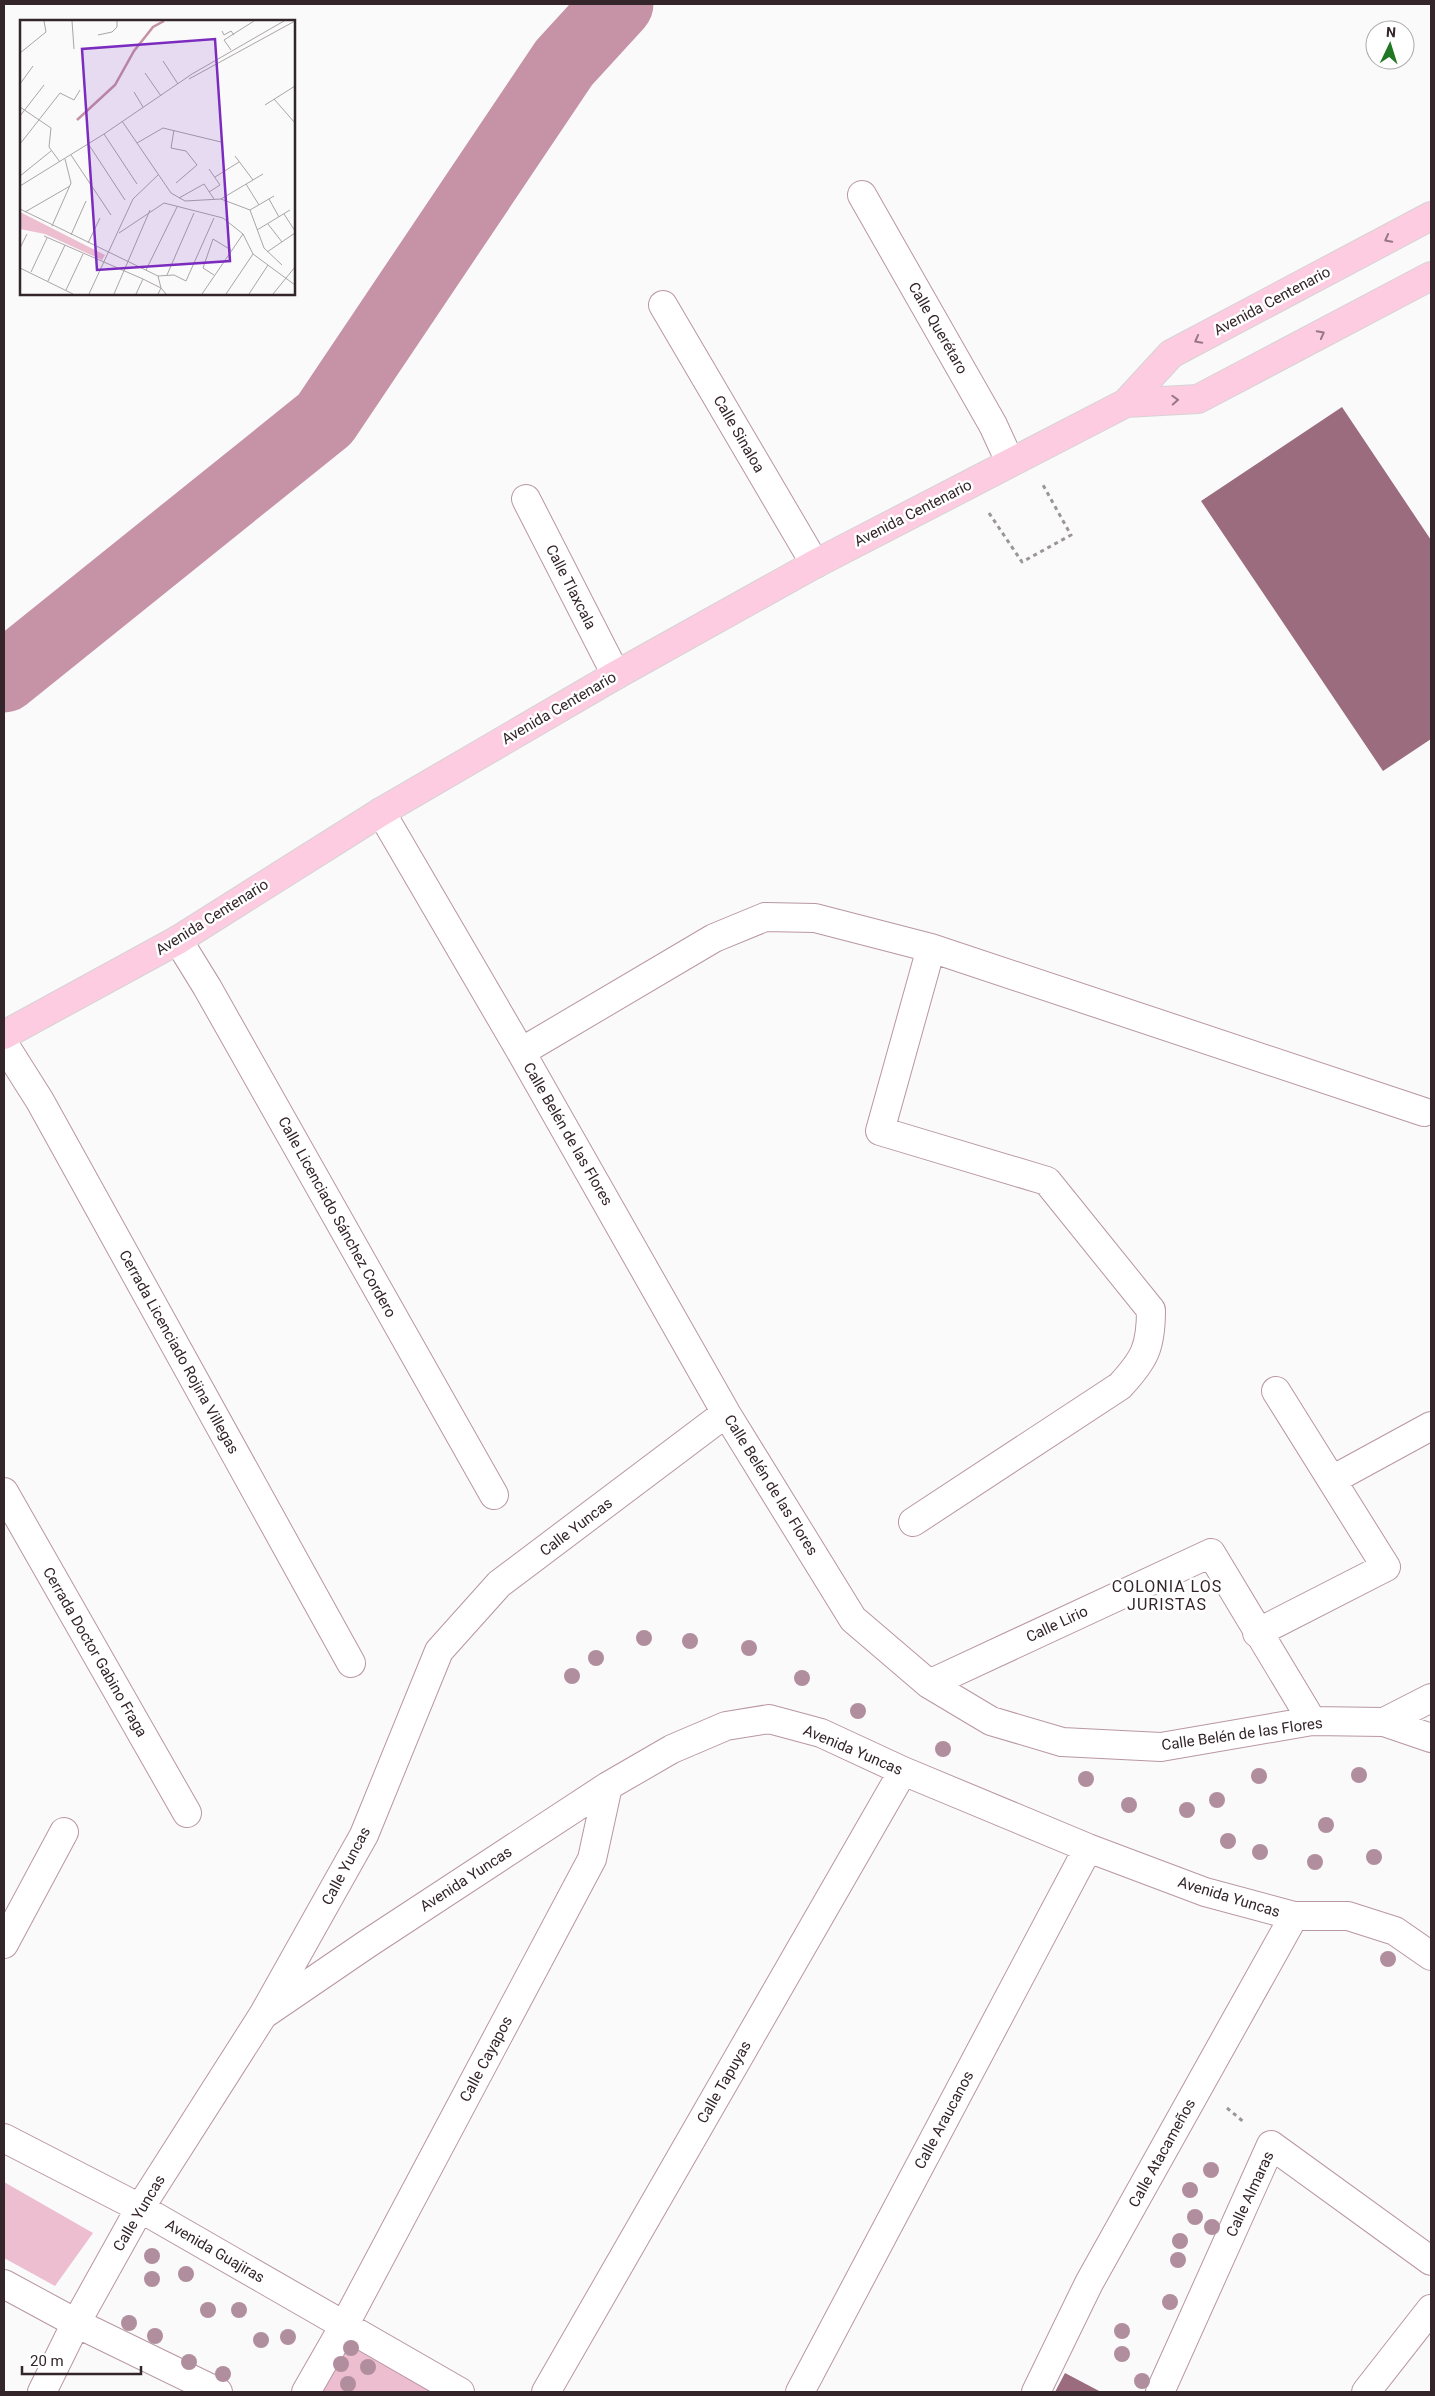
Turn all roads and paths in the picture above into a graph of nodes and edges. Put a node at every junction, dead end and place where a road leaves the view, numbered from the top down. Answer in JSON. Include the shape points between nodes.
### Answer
{"nodes":[{"id":1,"x":862,"y":195,"type":"dead end"},
{"id":2,"x":1431,"y":216,"type":"edge"},
{"id":3,"x":1431,"y":276,"type":"edge"},
{"id":4,"x":663,"y":305,"type":"dead end"},
{"id":5,"x":1126,"y":403,"type":"junction"},
{"id":6,"x":1010,"y":462,"type":"junction"},
{"id":7,"x":1040,"y":480,"type":"dead end"},
{"id":8,"x":968,"y":484,"type":"junction"},
{"id":9,"x":526,"y":499,"type":"dead end"},
{"id":10,"x":815,"y":564,"type":"junction"},
{"id":11,"x":616,"y":675,"type":"junction"},
{"id":12,"x":381,"y":812,"type":"junction"},
{"id":13,"x":178,"y":940,"type":"junction"},
{"id":14,"x":931,"y":948,"type":"junction"},
{"id":15,"x":4,"y":1035,"type":"edge"},
{"id":16,"x":4,"y":1044,"type":"edge"},
{"id":17,"x":521,"y":1052,"type":"junction"},
{"id":18,"x":1424,"y":1112,"type":"dead end"},
{"id":19,"x":1276,"y":1391,"type":"dead end"},
{"id":20,"x":726,"y":1413,"type":"junction"},
{"id":21,"x":1431,"y":1426,"type":"edge"},
{"id":22,"x":1332,"y":1480,"type":"junction"},
{"id":23,"x":4,"y":1492,"type":"edge"},
{"id":24,"x":494,"y":1495,"type":"dead end"},
{"id":25,"x":912,"y":1522,"type":"dead end"},
{"id":26,"x":1257,"y":1633,"type":"junction"},
{"id":27,"x":351,"y":1663,"type":"dead end"},
{"id":28,"x":929,"y":1684,"type":"junction"},
{"id":29,"x":1431,"y":1698,"type":"edge"},
{"id":30,"x":1312,"y":1721,"type":"junction"},
{"id":31,"x":1384,"y":1722,"type":"junction"},
{"id":32,"x":1431,"y":1738,"type":"edge"},
{"id":33,"x":903,"y":1771,"type":"junction"},
{"id":34,"x":608,"y":1786,"type":"junction"},
{"id":35,"x":187,"y":1813,"type":"dead end"},
{"id":36,"x":64,"y":1832,"type":"dead end"},
{"id":37,"x":1088,"y":1848,"type":"junction"},
{"id":38,"x":1294,"y":1916,"type":"junction"},
{"id":39,"x":4,"y":1944,"type":"edge"},
{"id":40,"x":1431,"y":1956,"type":"edge"},
{"id":41,"x":264,"y":2015,"type":"junction"},
{"id":42,"x":1221,"y":2103,"type":"dead end"},
{"id":43,"x":4,"y":2138,"type":"edge"},
{"id":44,"x":1271,"y":2145,"type":"junction"},
{"id":45,"x":140,"y":2208,"type":"junction"},
{"id":46,"x":1431,"y":2261,"type":"edge"},
{"id":47,"x":4,"y":2284,"type":"edge"},
{"id":48,"x":1431,"y":2310,"type":"edge"},
{"id":49,"x":76,"y":2323,"type":"junction"},
{"id":50,"x":345,"y":2324,"type":"junction"},
{"id":51,"x":42,"y":2392,"type":"edge"},
{"id":52,"x":218,"y":2392,"type":"edge"},
{"id":53,"x":306,"y":2392,"type":"edge"},
{"id":54,"x":460,"y":2392,"type":"edge"},
{"id":55,"x":546,"y":2392,"type":"edge"},
{"id":56,"x":800,"y":2392,"type":"edge"},
{"id":57,"x":1036,"y":2392,"type":"edge"},
{"id":58,"x":1160,"y":2392,"type":"edge"},
{"id":59,"x":1366,"y":2392,"type":"edge"}],
"edges":[{"from":1,"to":6,"type":"street","name":"Calle Querétaro","via":[[993,424]]},
{"from":2,"to":5,"type":"main road","name":"Avenida Centenario","one_way":true,"via":[[1171,354]]},
{"from":5,"to":3,"type":"main road","name":"Avenida Centenario","one_way":true,"via":[[1198,399]]},
{"from":4,"to":10,"type":"street","name":"Calle Sinaloa"},
{"from":5,"to":6,"type":"main road","name":"Avenida Centenario"},
{"from":6,"to":8,"type":"main road","name":"Avenida Centenario"},
{"from":7,"to":8,"type":"path","via":[[1071,535],[1022,562]]},
{"from":8,"to":10,"type":"main road","name":"Avenida Centenario"},
{"from":9,"to":11,"type":"street","name":"Calle Tlaxcala"},
{"from":10,"to":11,"type":"main road","name":"Avenida Centenario"},
{"from":11,"to":12,"type":"main road","name":"Avenida Centenario"},
{"from":12,"to":13,"type":"main road","name":"Avenida Centenario"},
{"from":12,"to":17,"type":"street","name":"Calle Belén de las Flores"},
{"from":13,"to":15,"type":"main road","name":"Avenida Centenario"},
{"from":13,"to":24,"type":"street","name":"Calle Licenciado Sánchez Cordero"},
{"from":14,"to":17,"type":"street","via":[[815,918],[765,917],[714,938]]},
{"from":14,"to":18,"type":"street"},
{"from":14,"to":25,"type":"street","via":[[880,1131],[1047,1180],[1150,1310],[1151,1335],[1139,1365],[1120,1386]]},
{"from":16,"to":27,"type":"street","name":"Cerrada Licenciado Rojina Villegas","via":[[40,1101]]},
{"from":17,"to":20,"type":"street","name":"Calle Belén de las Flores"},
{"from":19,"to":22,"type":"street"},
{"from":20,"to":28,"type":"street","name":"Calle Belén de las Flores","via":[[853,1619]]},
{"from":20,"to":41,"type":"street","name":"Calle Yuncas","via":[[499,1584],[439,1651],[364,1835]]},
{"from":21,"to":22,"type":"street"},
{"from":22,"to":26,"type":"street","via":[[1386,1566]]},
{"from":23,"to":35,"type":"street","name":"Cerrada Doctor Gabino Fraga"},
{"from":26,"to":28,"type":"street","name":"Calle Lirio","via":[[1211,1553]]},
{"from":26,"to":30,"type":"street","name":"Calle Lirio"},
{"from":28,"to":30,"type":"street","name":"Calle Belén de las Flores","via":[[991,1721],[1062,1742],[1161,1747]]},
{"from":29,"to":31,"type":"street"},
{"from":30,"to":31,"type":"street","name":"Calle Belén de las Flores"},
{"from":31,"to":32,"type":"street","name":"Calle Belén de las Flores"},
{"from":33,"to":34,"type":"street","name":"Avenida Yuncas","via":[[821,1733],[769,1719],[726,1726],[672,1749]]},
{"from":33,"to":37,"type":"street","name":"Avenida Yuncas"},
{"from":33,"to":55,"type":"street","name":"Calle Tapuyas"},
{"from":34,"to":41,"type":"street","name":"Avenida Yuncas"},
{"from":34,"to":50,"type":"street","name":"Calle Cayapos","via":[[592,1859]]},
{"from":36,"to":39,"type":"street"},
{"from":37,"to":38,"type":"street","name":"Avenida Yuncas","via":[[1205,1892]]},
{"from":37,"to":56,"type":"street","name":"Calle Araucanos"},
{"from":38,"to":40,"type":"street","name":"Avenida Yuncas","via":[[1348,1916],[1395,1931]]},
{"from":38,"to":57,"type":"street","name":"Calle Atacameños","via":[[1089,2283]]},
{"from":41,"to":45,"type":"street","name":"Calle Yuncas"},
{"from":42,"to":44,"type":"path"},
{"from":43,"to":45,"type":"street","name":"Avenida Guajiras"},
{"from":44,"to":46,"type":"street","name":"Calle Almaras"},
{"from":44,"to":58,"type":"street","name":"Calle Almaras"},
{"from":45,"to":49,"type":"street","name":"Calle Yuncas"},
{"from":45,"to":50,"type":"street","name":"Avenida Guajiras"},
{"from":47,"to":49,"type":"street"},
{"from":48,"to":59,"type":"street"},
{"from":49,"to":51,"type":"street","name":"Calle Yuncas"},
{"from":49,"to":52,"type":"street"},
{"from":50,"to":53,"type":"street"},
{"from":50,"to":54,"type":"street","name":"Avenida Guajiras"}]}
